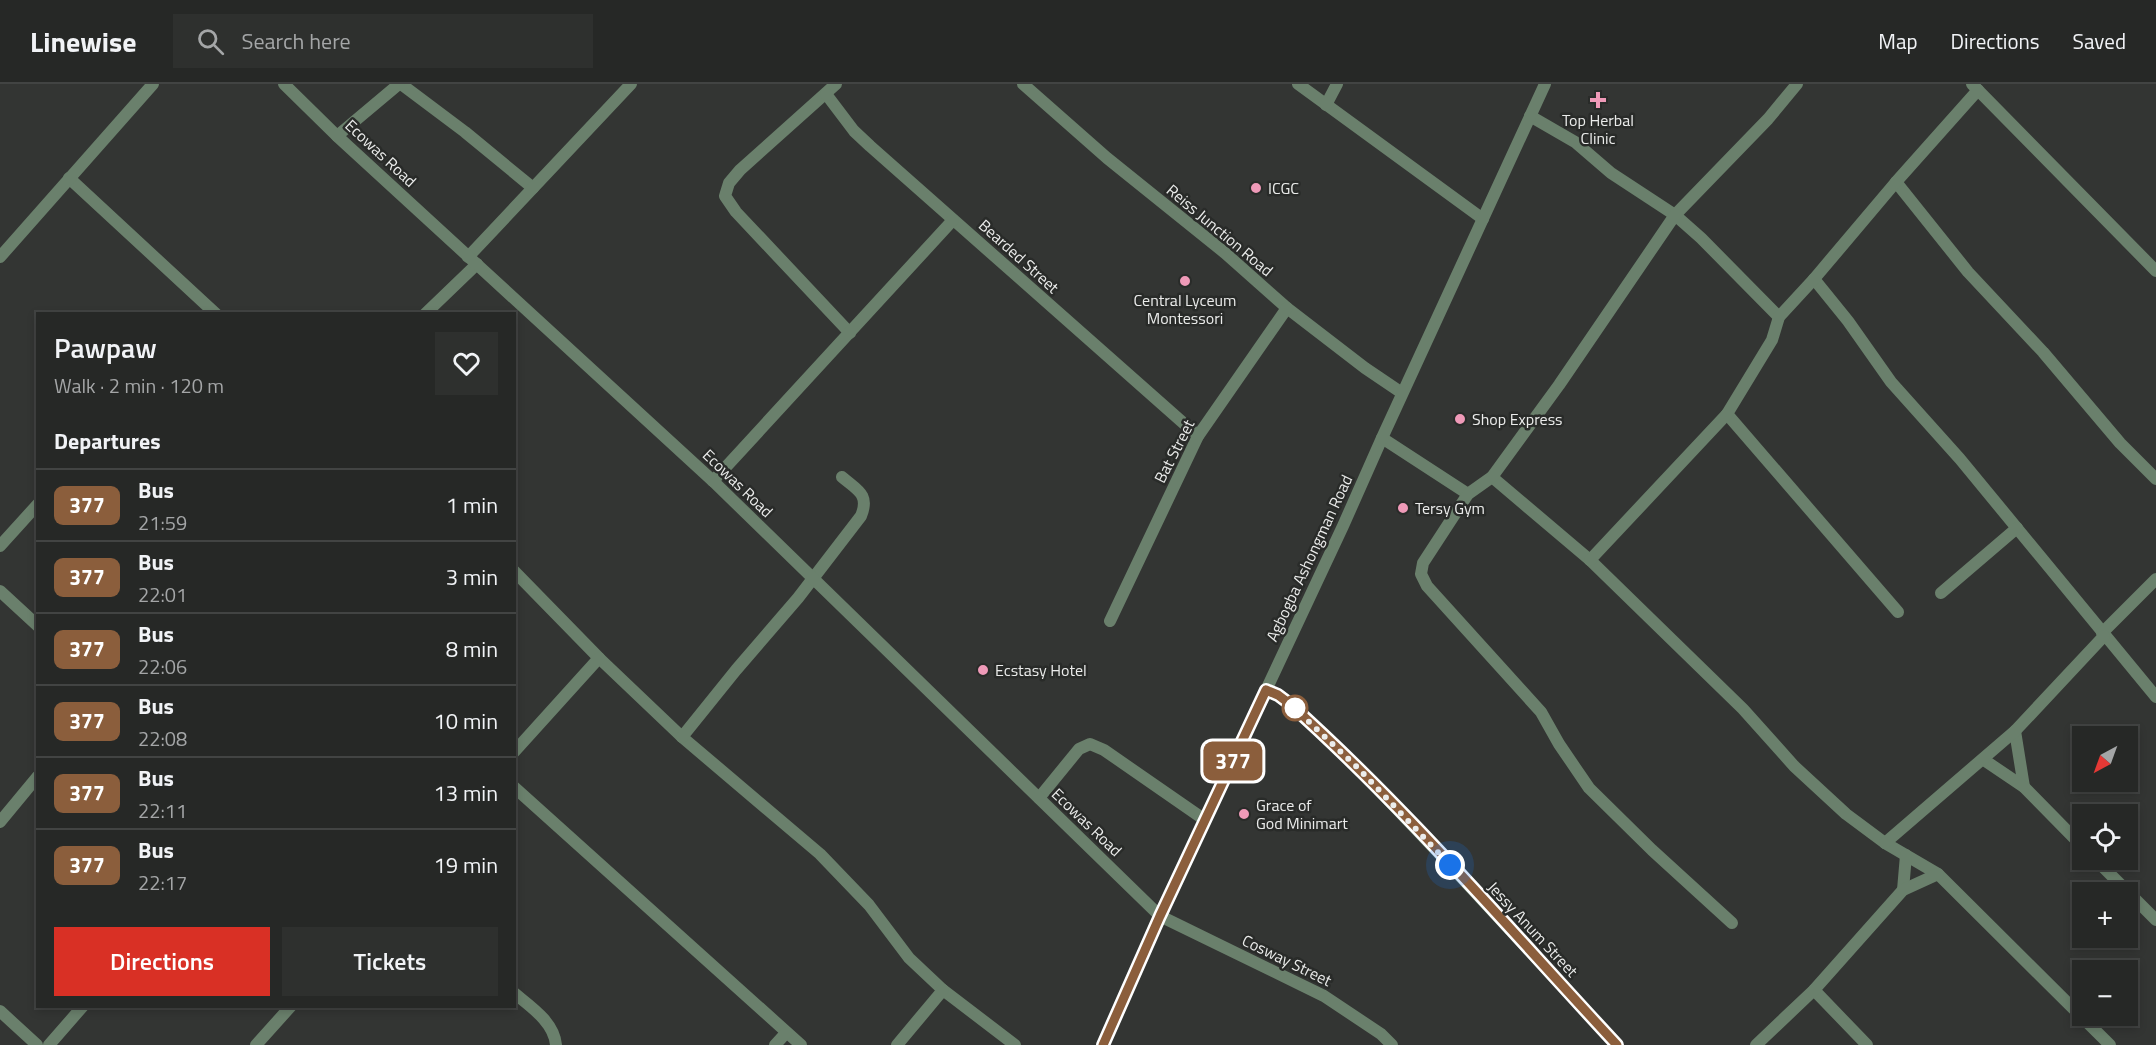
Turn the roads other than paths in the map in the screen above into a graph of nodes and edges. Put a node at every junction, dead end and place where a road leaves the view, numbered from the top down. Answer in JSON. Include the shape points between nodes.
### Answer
{"nodes":[{"id":1,"x":153,"y":84,"type":"edge"},
{"id":2,"x":284,"y":84,"type":"edge"},
{"id":3,"x":400,"y":84,"type":"edge"},
{"id":4,"x":631,"y":84,"type":"edge"},
{"id":5,"x":836,"y":84,"type":"edge"},
{"id":6,"x":1023,"y":84,"type":"edge"},
{"id":7,"x":1298,"y":84,"type":"edge"},
{"id":8,"x":1338,"y":84,"type":"edge"},
{"id":9,"x":1545,"y":84,"type":"edge"},
{"id":10,"x":1797,"y":84,"type":"edge"},
{"id":11,"x":1975,"y":87,"type":"edge"},
{"id":12,"x":826,"y":94,"type":"junction"},
{"id":13,"x":1326,"y":105,"type":"junction"},
{"id":14,"x":1530,"y":116,"type":"junction"},
{"id":15,"x":337,"y":136,"type":"junction"},
{"id":16,"x":69,"y":178,"type":"junction"},
{"id":17,"x":1896,"y":182,"type":"junction"},
{"id":18,"x":533,"y":188,"type":"junction"},
{"id":19,"x":1675,"y":215,"type":"junction"},
{"id":20,"x":1483,"y":219,"type":"junction"},
{"id":21,"x":953,"y":220,"type":"junction"},
{"id":22,"x":0,"y":257,"type":"edge"},
{"id":23,"x":472,"y":261,"type":"junction"},
{"id":24,"x":2156,"y":271,"type":"edge"},
{"id":25,"x":1814,"y":279,"type":"junction"},
{"id":26,"x":1287,"y":308,"type":"junction"},
{"id":27,"x":211,"y":312,"type":"edge"},
{"id":28,"x":427,"y":312,"type":"edge"},
{"id":29,"x":1779,"y":317,"type":"junction"},
{"id":30,"x":850,"y":333,"type":"junction"},
{"id":31,"x":1402,"y":393,"type":"junction"},
{"id":32,"x":1727,"y":414,"type":"junction"},
{"id":33,"x":1198,"y":436,"type":"junction"},
{"id":34,"x":1382,"y":438,"type":"junction"},
{"id":35,"x":842,"y":477,"type":"dead end"},
{"id":36,"x":1492,"y":477,"type":"junction"},
{"id":37,"x":2156,"y":479,"type":"edge"},
{"id":38,"x":713,"y":481,"type":"junction"},
{"id":39,"x":1468,"y":494,"type":"junction"},
{"id":40,"x":36,"y":506,"type":"edge"},
{"id":41,"x":2017,"y":528,"type":"junction"},
{"id":42,"x":0,"y":546,"type":"edge"},
{"id":43,"x":1590,"y":560,"type":"junction"},
{"id":44,"x":516,"y":573,"type":"edge"},
{"id":45,"x":813,"y":578,"type":"junction"},
{"id":46,"x":2156,"y":579,"type":"edge"},
{"id":47,"x":0,"y":591,"type":"edge"},
{"id":48,"x":1941,"y":593,"type":"dead end"},
{"id":49,"x":1898,"y":612,"type":"dead end"},
{"id":50,"x":1110,"y":621,"type":"dead end"},
{"id":51,"x":36,"y":624,"type":"edge"},
{"id":52,"x":2103,"y":634,"type":"junction"},
{"id":53,"x":599,"y":658,"type":"junction"},
{"id":54,"x":1266,"y":690,"type":"junction"},
{"id":55,"x":2156,"y":697,"type":"edge"},
{"id":56,"x":2015,"y":731,"type":"junction"},
{"id":57,"x":682,"y":737,"type":"junction"},
{"id":58,"x":516,"y":750,"type":"edge"},
{"id":59,"x":1984,"y":759,"type":"junction"},
{"id":60,"x":36,"y":778,"type":"edge"},
{"id":61,"x":2024,"y":788,"type":"junction"},
{"id":62,"x":516,"y":790,"type":"edge"},
{"id":63,"x":1039,"y":798,"type":"junction"},
{"id":64,"x":1204,"y":820,"type":"junction"},
{"id":65,"x":0,"y":822,"type":"edge"},
{"id":66,"x":2072,"y":836,"type":"edge"},
{"id":67,"x":1885,"y":843,"type":"junction"},
{"id":68,"x":1906,"y":855,"type":"junction"},
{"id":69,"x":2106,"y":870,"type":"edge"},
{"id":70,"x":1938,"y":874,"type":"junction"},
{"id":71,"x":1903,"y":890,"type":"junction"},
{"id":72,"x":1160,"y":916,"type":"junction"},
{"id":73,"x":2156,"y":920,"type":"edge"},
{"id":74,"x":1732,"y":923,"type":"dead end"},
{"id":75,"x":943,"y":990,"type":"junction"},
{"id":76,"x":1814,"y":990,"type":"junction"},
{"id":77,"x":516,"y":995,"type":"edge"},
{"id":78,"x":81,"y":1008,"type":"edge"},
{"id":79,"x":289,"y":1008,"type":"edge"},
{"id":80,"x":0,"y":1011,"type":"edge"},
{"id":81,"x":786,"y":1033,"type":"junction"},
{"id":82,"x":37,"y":1045,"type":"edge"},
{"id":83,"x":49,"y":1045,"type":"edge"},
{"id":84,"x":256,"y":1045,"type":"edge"},
{"id":85,"x":556,"y":1045,"type":"edge"},
{"id":86,"x":774,"y":1045,"type":"edge"},
{"id":87,"x":801,"y":1045,"type":"edge"},
{"id":88,"x":897,"y":1045,"type":"edge"},
{"id":89,"x":1015,"y":1045,"type":"edge"},
{"id":90,"x":1103,"y":1045,"type":"edge"},
{"id":91,"x":1392,"y":1045,"type":"edge"},
{"id":92,"x":1617,"y":1045,"type":"edge"},
{"id":93,"x":1756,"y":1045,"type":"edge"},
{"id":94,"x":1867,"y":1045,"type":"edge"},
{"id":95,"x":2110,"y":1045,"type":"edge"}],
"edges":[{"from":1,"to":16,"type":"street"},
{"from":2,"to":15,"type":"street","name":"Ecowas Road"},
{"from":3,"to":15,"type":"street"},
{"from":3,"to":18,"type":"street"},
{"from":4,"to":18,"type":"street"},
{"from":5,"to":12,"type":"street"},
{"from":6,"to":26,"type":"street","name":"Reiss Junction Road"},
{"from":7,"to":13,"type":"street"},
{"from":8,"to":13,"type":"street"},
{"from":9,"to":14,"type":"street","name":"Agbogba Ashongman Road"},
{"from":10,"to":19,"type":"street"},
{"from":11,"to":17,"type":"street"},
{"from":11,"to":24,"type":"street"},
{"from":12,"to":21,"type":"street","name":"Bearded Street","via":[[854,131]]},
{"from":12,"to":30,"type":"street","via":[[740,170],[729,183],[725,196]]},
{"from":13,"to":20,"type":"street"},
{"from":14,"to":19,"type":"street","via":[[1575,142],[1611,172]]},
{"from":14,"to":20,"type":"street","name":"Agbogba Ashongman Road"},
{"from":15,"to":23,"type":"street","name":"Ecowas Road"},
{"from":16,"to":22,"type":"street"},
{"from":16,"to":27,"type":"street"},
{"from":17,"to":25,"type":"street"},
{"from":17,"to":37,"type":"street","via":[[1968,272]]},
{"from":18,"to":23,"type":"street"},
{"from":19,"to":29,"type":"street"},
{"from":19,"to":36,"type":"street"},
{"from":20,"to":31,"type":"street","name":"Agbogba Ashongman Road"},
{"from":21,"to":30,"type":"street"},
{"from":21,"to":33,"type":"street","name":"Bearded Street"},
{"from":23,"to":28,"type":"street"},
{"from":23,"to":38,"type":"street","name":"Ecowas Road"},
{"from":25,"to":29,"type":"street"},
{"from":25,"to":41,"type":"street","via":[[1891,382]]},
{"from":26,"to":31,"type":"street","name":"Reiss Junction Road"},
{"from":26,"to":33,"type":"street","name":"Bat Street"},
{"from":29,"to":32,"type":"street","via":[[1772,340]]},
{"from":30,"to":38,"type":"street"},
{"from":31,"to":34,"type":"street","name":"Agbogba Ashongman Road"},
{"from":32,"to":43,"type":"street"},
{"from":32,"to":49,"type":"street"},
{"from":33,"to":50,"type":"street","name":"Bat Street"},
{"from":34,"to":39,"type":"street"},
{"from":34,"to":54,"type":"street","name":"Agbogba Ashongman Road"},
{"from":35,"to":45,"type":"street","via":[[864,497],[866,504]]},
{"from":36,"to":39,"type":"street"},
{"from":36,"to":43,"type":"street"},
{"from":38,"to":45,"type":"street","name":"Ecowas Road"},
{"from":39,"to":74,"type":"street","via":[[1423,563],[1421,574],[1427,586],[1541,712],[1589,788]]},
{"from":40,"to":42,"type":"street"},
{"from":41,"to":48,"type":"street"},
{"from":41,"to":52,"type":"street"},
{"from":43,"to":67,"type":"street","via":[[1743,709],[1794,766],[1846,814]]},
{"from":44,"to":53,"type":"street"},
{"from":45,"to":57,"type":"street"},
{"from":45,"to":63,"type":"street","name":"Ecowas Road"},
{"from":46,"to":52,"type":"street"},
{"from":47,"to":51,"type":"street"},
{"from":52,"to":55,"type":"street"},
{"from":52,"to":56,"type":"street"},
{"from":53,"to":57,"type":"street"},
{"from":53,"to":58,"type":"street"},
{"from":54,"to":64,"type":"street","name":"Agbogba Ashongman Road"},
{"from":54,"to":92,"type":"street","name":"Jessy Anum Street","via":[[1290,704],[1359,769]]},
{"from":56,"to":59,"type":"street"},
{"from":56,"to":61,"type":"street"},
{"from":57,"to":75,"type":"street","via":[[820,854],[869,905],[909,958]]},
{"from":59,"to":61,"type":"street"},
{"from":59,"to":67,"type":"street"},
{"from":60,"to":65,"type":"street"},
{"from":61,"to":66,"type":"street"},
{"from":62,"to":81,"type":"street"},
{"from":63,"to":64,"type":"street","via":[[1079,749],[1090,744]]},
{"from":63,"to":72,"type":"street","name":"Ecowas Road"},
{"from":64,"to":72,"type":"street","name":"Agbogba Ashongman Road"},
{"from":67,"to":68,"type":"street"},
{"from":68,"to":70,"type":"street"},
{"from":68,"to":71,"type":"street"},
{"from":69,"to":73,"type":"street"},
{"from":70,"to":71,"type":"street"},
{"from":70,"to":95,"type":"street"},
{"from":71,"to":76,"type":"street"},
{"from":72,"to":90,"type":"street","name":"Agbogba Ashongman Road"},
{"from":72,"to":91,"type":"street","name":"Cosway Street","via":[[1324,996]]},
{"from":75,"to":88,"type":"street"},
{"from":75,"to":89,"type":"street"},
{"from":76,"to":93,"type":"street"},
{"from":76,"to":94,"type":"street"},
{"from":77,"to":85,"type":"street","via":[[545,1020]]},
{"from":78,"to":83,"type":"street"},
{"from":79,"to":84,"type":"street"},
{"from":80,"to":82,"type":"street"},
{"from":81,"to":86,"type":"street"},
{"from":81,"to":87,"type":"street"}]}
